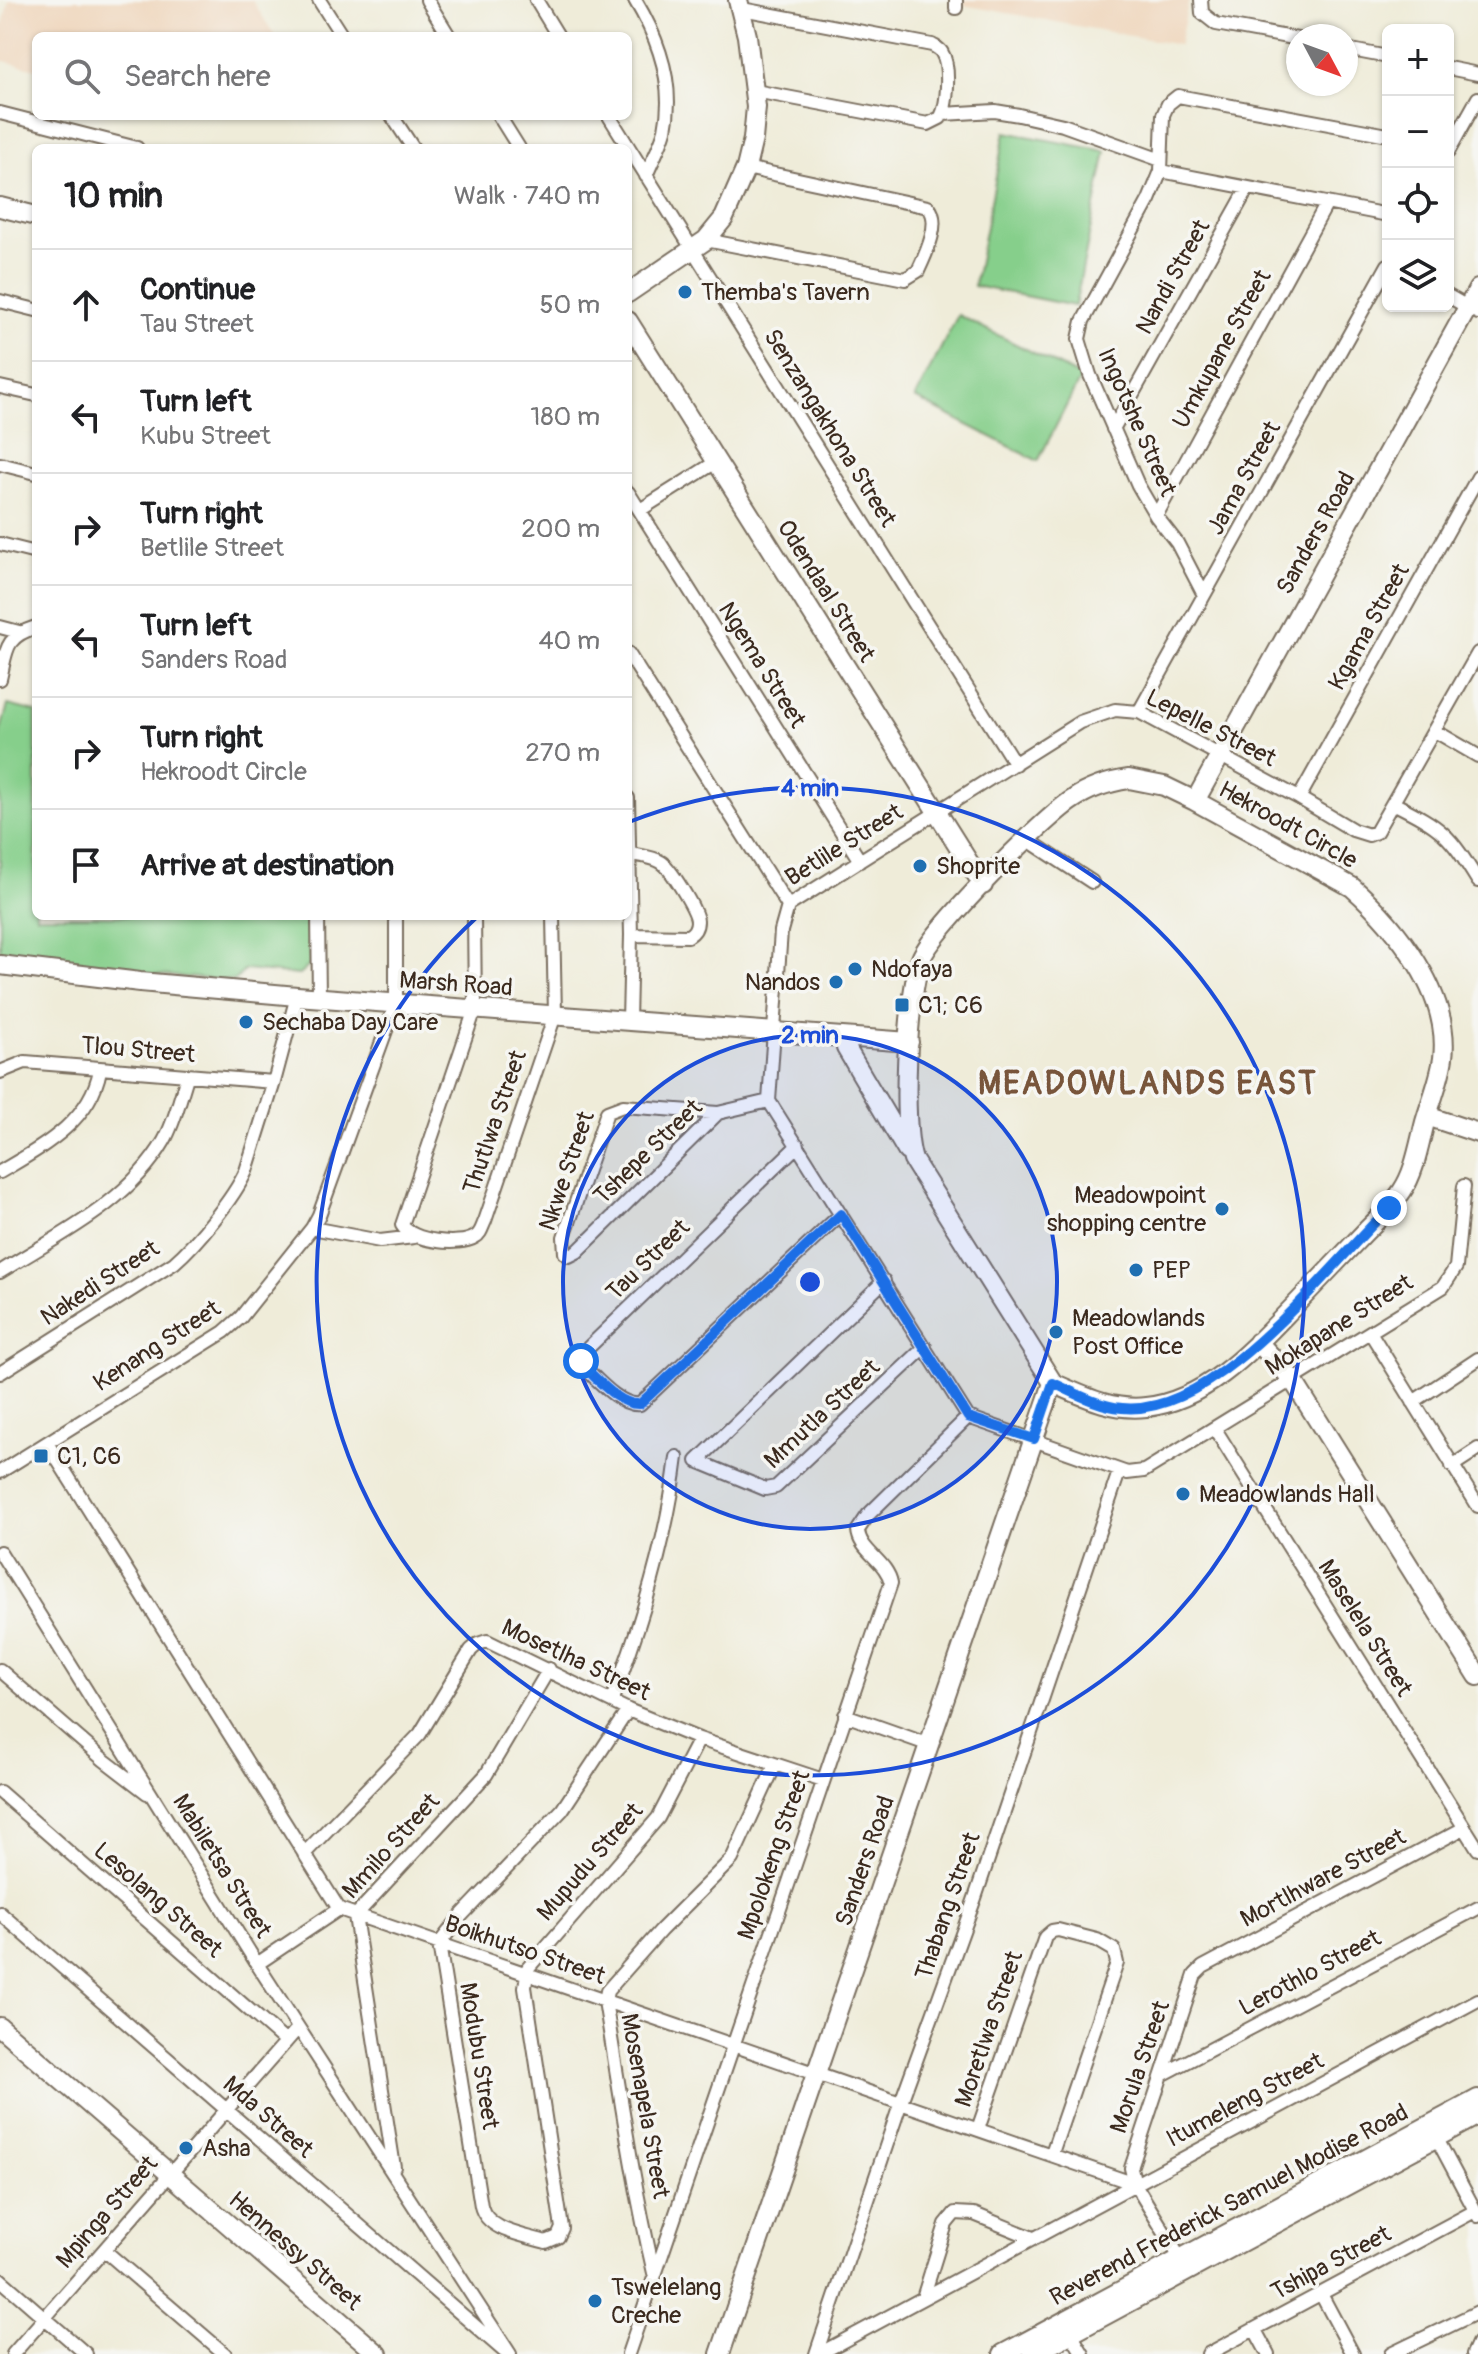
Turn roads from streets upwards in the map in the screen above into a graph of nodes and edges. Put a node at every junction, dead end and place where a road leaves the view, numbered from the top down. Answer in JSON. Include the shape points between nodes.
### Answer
{"nodes":[{"id":1,"x":319,"y":0,"type":"edge"},
{"id":2,"x":427,"y":0,"type":"edge"},
{"id":3,"x":536,"y":0,"type":"edge"},
{"id":4,"x":635,"y":0,"type":"edge"},
{"id":5,"x":1201,"y":0,"type":"edge"},
{"id":6,"x":740,"y":5,"type":"edge"},
{"id":7,"x":339,"y":32,"type":"edge"},
{"id":8,"x":447,"y":32,"type":"edge"},
{"id":9,"x":556,"y":32,"type":"edge"},
{"id":10,"x":1286,"y":37,"type":"edge"},
{"id":11,"x":1358,"y":51,"type":"edge"},
{"id":12,"x":1382,"y":56,"type":"edge"},
{"id":13,"x":1454,"y":69,"type":"edge"},
{"id":14,"x":1478,"y":74,"type":"edge"},
{"id":15,"x":755,"y":91,"type":"junction"},
{"id":16,"x":1478,"y":98,"type":"edge"},
{"id":17,"x":0,"y":113,"type":"edge"},
{"id":18,"x":943,"y":114,"type":"junction"},
{"id":19,"x":395,"y":120,"type":"edge"},
{"id":20,"x":502,"y":120,"type":"edge"},
{"id":21,"x":611,"y":120,"type":"edge"},
{"id":22,"x":1382,"y":134,"type":"edge"},
{"id":23,"x":1454,"y":139,"type":"edge"},
{"id":24,"x":121,"y":144,"type":"edge"},
{"id":25,"x":410,"y":144,"type":"edge"},
{"id":26,"x":516,"y":144,"type":"edge"},
{"id":27,"x":626,"y":144,"type":"edge"},
{"id":28,"x":632,"y":153,"type":"edge"},
{"id":29,"x":1161,"y":165,"type":"junction"},
{"id":30,"x":746,"y":168,"type":"junction"},
{"id":31,"x":646,"y":176,"type":"junction"},
{"id":32,"x":1248,"y":188,"type":"junction"},
{"id":33,"x":1327,"y":203,"type":"junction"},
{"id":34,"x":0,"y":207,"type":"edge"},
{"id":35,"x":1382,"y":214,"type":"edge"},
{"id":36,"x":32,"y":215,"type":"edge"},
{"id":37,"x":700,"y":246,"type":"junction"},
{"id":38,"x":1382,"y":276,"type":"edge"},
{"id":39,"x":1478,"y":289,"type":"edge"},
{"id":40,"x":632,"y":290,"type":"edge"},
{"id":41,"x":1454,"y":299,"type":"edge"},
{"id":42,"x":0,"y":301,"type":"edge"},
{"id":43,"x":32,"y":309,"type":"edge"},
{"id":44,"x":1473,"y":310,"type":"edge"},
{"id":45,"x":632,"y":327,"type":"edge"},
{"id":46,"x":0,"y":387,"type":"edge"},
{"id":47,"x":32,"y":394,"type":"edge"},
{"id":48,"x":1113,"y":429,"type":"junction"},
{"id":49,"x":716,"y":462,"type":"junction"},
{"id":50,"x":0,"y":464,"type":"edge"},
{"id":51,"x":32,"y":472,"type":"edge"},
{"id":52,"x":1478,"y":477,"type":"edge"},
{"id":53,"x":632,"y":498,"type":"edge"},
{"id":54,"x":640,"y":510,"type":"junction"},
{"id":55,"x":1156,"y":516,"type":"junction"},
{"id":56,"x":0,"y":544,"type":"edge"},
{"id":57,"x":32,"y":552,"type":"edge"},
{"id":58,"x":1204,"y":595,"type":"junction"},
{"id":59,"x":0,"y":627,"type":"edge"},
{"id":60,"x":32,"y":628,"type":"edge"},
{"id":61,"x":19,"y":632,"type":"junction"},
{"id":62,"x":1478,"y":653,"type":"edge"},
{"id":63,"x":632,"y":659,"type":"edge"},
{"id":64,"x":0,"y":679,"type":"edge"},
{"id":65,"x":1139,"y":712,"type":"junction"},
{"id":66,"x":1435,"y":731,"type":"junction"},
{"id":67,"x":1220,"y":756,"type":"junction"},
{"id":68,"x":1478,"y":756,"type":"edge"},
{"id":69,"x":1015,"y":764,"type":"junction"},
{"id":70,"x":1299,"y":798,"type":"junction"},
{"id":71,"x":1195,"y":801,"type":"junction"},
{"id":72,"x":1393,"y":803,"type":"junction"},
{"id":73,"x":937,"y":813,"type":"junction"},
{"id":74,"x":1028,"y":840,"type":"junction"},
{"id":75,"x":632,"y":854,"type":"edge"},
{"id":76,"x":860,"y":861,"type":"junction"},
{"id":77,"x":1478,"y":881,"type":"edge"},
{"id":78,"x":1092,"y":882,"type":"dead end"},
{"id":79,"x":983,"y":885,"type":"junction"},
{"id":80,"x":788,"y":906,"type":"junction"},
{"id":81,"x":318,"y":920,"type":"edge"},
{"id":82,"x":396,"y":920,"type":"edge"},
{"id":83,"x":474,"y":920,"type":"edge"},
{"id":84,"x":553,"y":920,"type":"edge"},
{"id":85,"x":631,"y":920,"type":"edge"},
{"id":86,"x":631,"y":935,"type":"junction"},
{"id":87,"x":0,"y":965,"type":"edge"},
{"id":88,"x":297,"y":996,"type":"junction"},
{"id":89,"x":319,"y":996,"type":"junction"},
{"id":90,"x":396,"y":1003,"type":"junction"},
{"id":91,"x":475,"y":1009,"type":"junction"},
{"id":92,"x":555,"y":1015,"type":"junction"},
{"id":93,"x":629,"y":1021,"type":"junction"},
{"id":94,"x":772,"y":1033,"type":"junction"},
{"id":95,"x":820,"y":1036,"type":"junction"},
{"id":96,"x":846,"y":1038,"type":"junction"},
{"id":97,"x":909,"y":1042,"type":"junction"},
{"id":98,"x":100,"y":1070,"type":"junction"},
{"id":99,"x":0,"y":1072,"type":"edge"},
{"id":100,"x":187,"y":1077,"type":"junction"},
{"id":101,"x":865,"y":1079,"type":"junction"},
{"id":102,"x":274,"y":1082,"type":"junction"},
{"id":103,"x":769,"y":1101,"type":"junction"},
{"id":104,"x":718,"y":1113,"type":"junction"},
{"id":105,"x":1427,"y":1116,"type":"junction"},
{"id":106,"x":1478,"y":1133,"type":"edge"},
{"id":107,"x":798,"y":1145,"type":"junction"},
{"id":108,"x":913,"y":1160,"type":"junction"},
{"id":109,"x":0,"y":1172,"type":"edge"},
{"id":110,"x":1464,"y":1186,"type":"dead end"},
{"id":111,"x":841,"y":1214,"type":"junction"},
{"id":112,"x":312,"y":1228,"type":"junction"},
{"id":113,"x":417,"y":1237,"type":"junction"},
{"id":114,"x":569,"y":1256,"type":"joint"},
{"id":115,"x":0,"y":1272,"type":"edge"},
{"id":116,"x":884,"y":1281,"type":"junction"},
{"id":117,"x":1370,"y":1332,"type":"junction"},
{"id":118,"x":1258,"y":1342,"type":"junction"},
{"id":119,"x":925,"y":1347,"type":"junction"},
{"id":120,"x":1478,"y":1359,"type":"edge"},
{"id":121,"x":0,"y":1373,"type":"edge"},
{"id":122,"x":1292,"y":1379,"type":"junction"},
{"id":123,"x":1053,"y":1383,"type":"junction"},
{"id":124,"x":1413,"y":1402,"type":"junction"},
{"id":125,"x":968,"y":1417,"type":"junction"},
{"id":126,"x":1215,"y":1429,"type":"junction"},
{"id":127,"x":1034,"y":1439,"type":"junction"},
{"id":128,"x":47,"y":1443,"type":"junction"},
{"id":129,"x":1478,"y":1449,"type":"edge"},
{"id":130,"x":687,"y":1460,"type":"junction"},
{"id":131,"x":1452,"y":1466,"type":"junction"},
{"id":132,"x":0,"y":1472,"type":"edge"},
{"id":133,"x":1119,"y":1472,"type":"junction"},
{"id":134,"x":1478,"y":1506,"type":"edge"},
{"id":135,"x":0,"y":1552,"type":"edge"},
{"id":136,"x":549,"y":1669,"type":"junction"},
{"id":137,"x":0,"y":1670,"type":"edge"},
{"id":138,"x":1478,"y":1676,"type":"edge"},
{"id":139,"x":612,"y":1700,"type":"junction"},
{"id":140,"x":628,"y":1710,"type":"junction"},
{"id":141,"x":845,"y":1715,"type":"junction"},
{"id":142,"x":699,"y":1739,"type":"junction"},
{"id":143,"x":930,"y":1745,"type":"junction"},
{"id":144,"x":775,"y":1765,"type":"junction"},
{"id":145,"x":823,"y":1780,"type":"junction"},
{"id":146,"x":0,"y":1792,"type":"edge"},
{"id":147,"x":153,"y":1797,"type":"junction"},
{"id":148,"x":1464,"y":1828,"type":"junction"},
{"id":149,"x":1478,"y":1849,"type":"edge"},
{"id":150,"x":304,"y":1854,"type":"junction"},
{"id":151,"x":1478,"y":1908,"type":"edge"},
{"id":152,"x":339,"y":1909,"type":"junction"},
{"id":153,"x":0,"y":1913,"type":"edge"},
{"id":154,"x":355,"y":1916,"type":"junction"},
{"id":155,"x":439,"y":1944,"type":"junction"},
{"id":156,"x":257,"y":1964,"type":"junction"},
{"id":157,"x":1203,"y":1967,"type":"joint"},
{"id":158,"x":526,"y":1974,"type":"junction"},
{"id":159,"x":1478,"y":2000,"type":"edge"},
{"id":160,"x":605,"y":2001,"type":"junction"},
{"id":161,"x":0,"y":2027,"type":"edge"},
{"id":162,"x":298,"y":2028,"type":"junction"},
{"id":163,"x":286,"y":2042,"type":"junction"},
{"id":164,"x":732,"y":2045,"type":"junction"},
{"id":165,"x":818,"y":2073,"type":"junction"},
{"id":166,"x":1162,"y":2075,"type":"junction"},
{"id":167,"x":1478,"y":2099,"type":"edge"},
{"id":168,"x":901,"y":2102,"type":"junction"},
{"id":169,"x":226,"y":2110,"type":"junction"},
{"id":170,"x":1478,"y":2115,"type":"edge"},
{"id":171,"x":978,"y":2129,"type":"junction"},
{"id":172,"x":1436,"y":2137,"type":"junction"},
{"id":173,"x":1052,"y":2153,"type":"junction"},
{"id":174,"x":395,"y":2173,"type":"junction"},
{"id":175,"x":170,"y":2174,"type":"junction"},
{"id":176,"x":1135,"y":2184,"type":"junction"},
{"id":177,"x":1477,"y":2214,"type":"edge"},
{"id":178,"x":1033,"y":2238,"type":"junction"},
{"id":179,"x":104,"y":2250,"type":"junction"},
{"id":180,"x":1180,"y":2258,"type":"junction"},
{"id":181,"x":654,"y":2273,"type":"junction"},
{"id":182,"x":0,"y":2279,"type":"edge"},
{"id":183,"x":1321,"y":2294,"type":"junction"},
{"id":184,"x":923,"y":2298,"type":"junction"},
{"id":185,"x":1478,"y":2312,"type":"edge"},
{"id":186,"x":45,"y":2317,"type":"junction"},
{"id":187,"x":1255,"y":2330,"type":"junction"},
{"id":188,"x":1071,"y":2334,"type":"junction"},
{"id":189,"x":1478,"y":2343,"type":"edge"},
{"id":190,"x":13,"y":2354,"type":"edge"},
{"id":191,"x":86,"y":2354,"type":"edge"},
{"id":192,"x":225,"y":2354,"type":"edge"},
{"id":193,"x":378,"y":2354,"type":"edge"},
{"id":194,"x":508,"y":2354,"type":"edge"},
{"id":195,"x":628,"y":2354,"type":"edge"},
{"id":196,"x":720,"y":2354,"type":"edge"},
{"id":197,"x":817,"y":2354,"type":"edge"},
{"id":198,"x":1003,"y":2354,"type":"edge"},
{"id":199,"x":1033,"y":2354,"type":"edge"},
{"id":200,"x":1083,"y":2354,"type":"edge"},
{"id":201,"x":1208,"y":2354,"type":"edge"},
{"id":202,"x":1268,"y":2354,"type":"edge"},
{"id":203,"x":1353,"y":2354,"type":"edge"},
{"id":204,"x":1391,"y":2354,"type":"edge"},
{"id":205,"x":1473,"y":2354,"type":"edge"}],
"edges":[{"from":1,"to":7,"type":"street"},
{"from":2,"to":8,"type":"street"},
{"from":3,"to":9,"type":"street"},
{"from":4,"to":31,"type":"street","via":[[661,48],[666,82],[665,129]]},
{"from":5,"to":10,"type":"street","via":[[1202,13],[1216,24]]},
{"from":6,"to":15,"type":"street"},
{"from":6,"to":18,"type":"street","via":[[932,45],[943,54]]},
{"from":11,"to":12,"type":"street"},
{"from":13,"to":14,"type":"street"},
{"from":15,"to":18,"type":"street","via":[[928,124]]},
{"from":15,"to":30,"type":"street"},
{"from":16,"to":23,"type":"street"},
{"from":17,"to":24,"type":"street"},
{"from":18,"to":29,"type":"street","via":[[1019,115],[1077,130]]},
{"from":19,"to":25,"type":"street"},
{"from":20,"to":26,"type":"street"},
{"from":21,"to":27,"type":"street","name":"Senzangakhona Street"},
{"from":22,"to":29,"type":"street","name":"Ingotshe Street","via":[[1187,97],[1172,99],[1163,115]]},
{"from":28,"to":31,"type":"street","name":"Senzangakhona Street"},
{"from":29,"to":32,"type":"street"},
{"from":29,"to":48,"type":"street","name":"Ingotshe Street","via":[[1136,226],[1080,330],[1079,348]]},
{"from":30,"to":37,"type":"street","via":[[724,218]]},
{"from":30,"to":37,"type":"street","via":[[922,204],[935,220],[918,271],[905,279]]},
{"from":31,"to":37,"type":"street","name":"Senzangakhona Street"},
{"from":32,"to":33,"type":"street"},
{"from":32,"to":48,"type":"street","name":"Nandi Street"},
{"from":33,"to":35,"type":"street"},
{"from":33,"to":55,"type":"street","name":"Umkupane Street"},
{"from":34,"to":36,"type":"street"},
{"from":37,"to":40,"type":"street"},
{"from":37,"to":69,"type":"street","name":"Senzangakhona Street"},
{"from":38,"to":58,"type":"street","name":"Jama Street"},
{"from":39,"to":44,"type":"street","name":"Sanders Road"},
{"from":41,"to":44,"type":"street"},
{"from":42,"to":43,"type":"street"},
{"from":44,"to":67,"type":"street","name":"Sanders Road"},
{"from":45,"to":49,"type":"street","name":"Odendaal Street"},
{"from":46,"to":47,"type":"street"},
{"from":48,"to":55,"type":"street","name":"Ingotshe Street"},
{"from":49,"to":54,"type":"street"},
{"from":49,"to":73,"type":"street","name":"Odendaal Street"},
{"from":50,"to":51,"type":"street"},
{"from":52,"to":70,"type":"street","name":"Kgama Street"},
{"from":53,"to":54,"type":"street","name":"Ngema Street"},
{"from":54,"to":76,"type":"street","name":"Ngema Street"},
{"from":55,"to":58,"type":"street","name":"Ingotshe Street"},
{"from":56,"to":57,"type":"street"},
{"from":58,"to":65,"type":"street","name":"Jama Street"},
{"from":59,"to":61,"type":"street"},
{"from":60,"to":61,"type":"street"},
{"from":61,"to":64,"type":"street","via":[[9,644]]},
{"from":62,"to":66,"type":"street"},
{"from":63,"to":80,"type":"street"},
{"from":65,"to":67,"type":"street","name":"Lepelle Street"},
{"from":65,"to":69,"type":"street","name":"Lepelle Street","via":[[1115,710],[1090,718]]},
{"from":66,"to":68,"type":"street"},
{"from":66,"to":72,"type":"street"},
{"from":67,"to":70,"type":"street","name":"Lepelle Street"},
{"from":67,"to":71,"type":"street","name":"Sanders Road"},
{"from":69,"to":73,"type":"street","name":"Lepelle Street"},
{"from":70,"to":72,"type":"street","name":"Lepelle Street","via":[[1369,835],[1382,826]]},
{"from":71,"to":74,"type":"street","name":"Hekroodt Circle","via":[[1155,783],[1116,781],[1071,800]]},
{"from":71,"to":105,"type":"street","name":"Hekroodt Circle","via":[[1352,887],[1416,959],[1429,982],[1443,1044]]},
{"from":72,"to":77,"type":"street","via":[[1442,830]]},
{"from":73,"to":76,"type":"street","name":"Betlile Street"},
{"from":73,"to":79,"type":"street","name":"Odendaal Street"},
{"from":74,"to":78,"type":"street"},
{"from":74,"to":79,"type":"street","name":"Hekroodt Circle"},
{"from":75,"to":86,"type":"street","via":[[666,865],[697,921],[688,936]]},
{"from":76,"to":80,"type":"street","name":"Betlile Street"},
{"from":79,"to":97,"type":"street","name":"Hekroodt Circle","via":[[921,958]]},
{"from":80,"to":94,"type":"street","name":"Betlile Street"},
{"from":81,"to":89,"type":"street"},
{"from":82,"to":90,"type":"street"},
{"from":83,"to":91,"type":"street"},
{"from":84,"to":92,"type":"street","name":"Thutlwa Street"},
{"from":85,"to":86,"type":"street"},
{"from":86,"to":93,"type":"street"},
{"from":87,"to":88,"type":"street","name":"Marsh Road"},
{"from":88,"to":89,"type":"street","name":"Marsh Road"},
{"from":88,"to":102,"type":"street","name":"Nakedi Street"},
{"from":89,"to":90,"type":"street","name":"Marsh Road"},
{"from":90,"to":91,"type":"street","name":"Marsh Road"},
{"from":90,"to":112,"type":"street","name":"Kenang Street"},
{"from":91,"to":92,"type":"street","name":"Marsh Road"},
{"from":91,"to":113,"type":"street","via":[[402,1225]]},
{"from":92,"to":93,"type":"street","name":"Marsh Road"},
{"from":92,"to":113,"type":"street","name":"Thutlwa Street","via":[[479,1234],[456,1241]]},
{"from":93,"to":94,"type":"street","name":"Marsh Road"},
{"from":94,"to":95,"type":"street","name":"Marsh Road"},
{"from":94,"to":103,"type":"street","name":"Betlile Street"},
{"from":95,"to":96,"type":"street","name":"Marsh Road"},
{"from":95,"to":101,"type":"street"},
{"from":96,"to":97,"type":"street","name":"Marsh Road"},
{"from":96,"to":101,"type":"street","via":[[846,1048]]},
{"from":97,"to":108,"type":"street","name":"Hekroodt Circle","via":[[907,1129]]},
{"from":98,"to":99,"type":"street","name":"Tlou Street","via":[[25,1062]]},
{"from":98,"to":100,"type":"street","name":"Tlou Street"},
{"from":98,"to":109,"type":"street","via":[[94,1094],[75,1119]]},
{"from":100,"to":102,"type":"street","name":"Tlou Street"},
{"from":100,"to":115,"type":"street","via":[[166,1139],[127,1188]]},
{"from":101,"to":108,"type":"street"},
{"from":102,"to":121,"type":"street","name":"Nakedi Street","via":[[244,1176],[184,1255]]},
{"from":103,"to":104,"type":"street","name":"Tshepe Street"},
{"from":103,"to":107,"type":"street"},
{"from":104,"to":114,"type":"street","name":"Tshepe Street"},
{"from":104,"to":114,"type":"street","name":"Nkwe Street","via":[[623,1106],[607,1112],[564,1237],[563,1250]]},
{"from":105,"to":106,"type":"street"},
{"from":105,"to":118,"type":"street","name":"Hekroodt Circle","via":[[1400,1194]]},
{"from":107,"to":111,"type":"street"},
{"from":107,"to":111,"type":"street","name":"Tau Street","via":[[583,1356],[582,1365],[622,1400],[640,1404]]},
{"from":108,"to":123,"type":"street","name":"Hekroodt Circle"},
{"from":110,"to":117,"type":"street","name":"Mokapane Street","via":[[1452,1276],[1443,1287]]},
{"from":111,"to":116,"type":"street"},
{"from":112,"to":113,"type":"street","via":[[380,1241]]},
{"from":112,"to":128,"type":"street","name":"Kenang Street","via":[[236,1322]]},
{"from":116,"to":119,"type":"street"},
{"from":116,"to":130,"type":"street"},
{"from":117,"to":122,"type":"street","name":"Mokapane Street"},
{"from":117,"to":124,"type":"street"},
{"from":118,"to":122,"type":"street"},
{"from":118,"to":123,"type":"street","name":"Hekroodt Circle","via":[[1210,1382],[1148,1407],[1105,1404]]},
{"from":119,"to":125,"type":"street"},
{"from":119,"to":130,"type":"street","name":"Mmutla Street","via":[[773,1489]]},
{"from":120,"to":124,"type":"street"},
{"from":122,"to":126,"type":"street","name":"Mokapane Street"},
{"from":122,"to":138,"type":"street"},
{"from":123,"to":127,"type":"street","name":"Sanders Road"},
{"from":124,"to":131,"type":"street"},
{"from":125,"to":127,"type":"street"},
{"from":125,"to":141,"type":"street","name":"Mpolokeng Street","via":[[858,1530],[860,1541],[885,1567],[891,1583]]},
{"from":126,"to":133,"type":"street","name":"Mokapane Street","via":[[1144,1471]]},
{"from":126,"to":148,"type":"street","name":"Maselela Street"},
{"from":127,"to":133,"type":"street"},
{"from":127,"to":143,"type":"street","name":"Sanders Road"},
{"from":128,"to":132,"type":"street","name":"Kenang Street"},
{"from":128,"to":150,"type":"street"},
{"from":129,"to":131,"type":"street"},
{"from":130,"to":139,"type":"street","via":[[673,1490],[653,1575]]},
{"from":131,"to":134,"type":"street"},
{"from":133,"to":168,"type":"street","name":"Thabang Street"},
{"from":135,"to":147,"type":"street","name":"Mabiletsa Street"},
{"from":136,"to":139,"type":"street","name":"Mosetlha Street"},
{"from":136,"to":150,"type":"street","name":"Mosetlha Street","via":[[492,1642],[474,1647],[420,1734]]},
{"from":136,"to":154,"type":"street","name":"Mmilo Street","via":[[486,1775]]},
{"from":137,"to":147,"type":"street"},
{"from":139,"to":140,"type":"street","name":"Mosetlha Street"},
{"from":140,"to":142,"type":"street","name":"Mosetlha Street"},
{"from":140,"to":155,"type":"street","via":[[562,1810]]},
{"from":141,"to":143,"type":"street"},
{"from":141,"to":145,"type":"street","name":"Mpolokeng Street"},
{"from":142,"to":144,"type":"street","name":"Mosetlha Street"},
{"from":142,"to":158,"type":"street","name":"Mupudu Street","via":[[658,1818]]},
{"from":143,"to":165,"type":"street","name":"Sanders Road"},
{"from":144,"to":145,"type":"street","name":"Mosetlha Street"},
{"from":144,"to":160,"type":"street","name":"Mosenapela Street","via":[[732,1859],[608,1987]]},
{"from":145,"to":164,"type":"street","name":"Mpolokeng Street"},
{"from":146,"to":163,"type":"street","name":"Lesolang Street"},
{"from":147,"to":156,"type":"street","name":"Mabiletsa Street"},
{"from":148,"to":149,"type":"street","name":"Maselela Street"},
{"from":148,"to":157,"type":"street","name":"Mortlhware Street"},
{"from":150,"to":152,"type":"street"},
{"from":151,"to":166,"type":"street","name":"Lerothlo Street"},
{"from":152,"to":154,"type":"street","name":"Boikhutso Street"},
{"from":152,"to":156,"type":"street"},
{"from":153,"to":169,"type":"street","name":"Mda Street"},
{"from":154,"to":155,"type":"street","name":"Boikhutso Street"},
{"from":154,"to":174,"type":"street","name":"Mmilo Street"},
{"from":155,"to":158,"type":"street","name":"Boikhutso Street"},
{"from":155,"to":158,"type":"street","name":"Modubu Street","via":[[482,2212],[495,2225],[546,2242],[558,2237],[562,2228]]},
{"from":156,"to":162,"type":"street","name":"Mabiletsa Street"},
{"from":157,"to":166,"type":"street","name":"Morula Street","via":[[1193,1978]]},
{"from":158,"to":160,"type":"street","name":"Boikhutso Street"},
{"from":159,"to":176,"type":"street","name":"Itumeleng Street"},
{"from":160,"to":164,"type":"street","name":"Boikhutso Street"},
{"from":160,"to":181,"type":"street","name":"Mosenapela Street"},
{"from":161,"to":175,"type":"street","name":"Hennessy Street"},
{"from":162,"to":163,"type":"street","name":"Mpinga Street"},
{"from":162,"to":174,"type":"street","name":"Mabiletsa Street"},
{"from":163,"to":169,"type":"street","name":"Mpinga Street"},
{"from":164,"to":165,"type":"street","name":"Boikhutso Street"},
{"from":164,"to":181,"type":"street","name":"Mpolokeng Street"},
{"from":165,"to":168,"type":"street","name":"Boikhutso Street"},
{"from":165,"to":196,"type":"street","name":"Sanders Road"},
{"from":166,"to":176,"type":"street","name":"Morula Street","via":[[1132,2162]]},
{"from":167,"to":180,"type":"street","name":"Reverend Frederick Samuel Modise Road"},
{"from":168,"to":171,"type":"street","name":"Boikhutso Street"},
{"from":168,"to":197,"type":"street","name":"Thabang Street"},
{"from":169,"to":175,"type":"street","name":"Mpinga Street"},
{"from":169,"to":194,"type":"street","name":"Mda Street"},
{"from":170,"to":172,"type":"street","name":"Reverend Frederick Samuel Modise Road"},
{"from":171,"to":173,"type":"street","name":"Boikhutso Street"},
{"from":171,"to":173,"type":"street","name":"Moretlwa Street","via":[[1045,1937],[1058,1930],[1097,1940],[1114,1950],[1117,1963]]},
{"from":172,"to":177,"type":"street"},
{"from":172,"to":188,"type":"street","name":"Reverend Frederick Samuel Modise Road"},
{"from":173,"to":176,"type":"street","name":"Boikhutso Street"},
{"from":174,"to":194,"type":"street","name":"Mabiletsa Street"},
{"from":175,"to":179,"type":"street","name":"Mpinga Street"},
{"from":175,"to":193,"type":"street","name":"Hennessy Street"},
{"from":176,"to":178,"type":"street","name":"Itumeleng Street"},
{"from":176,"to":180,"type":"street"},
{"from":177,"to":183,"type":"street","name":"Tshipa Street"},
{"from":178,"to":184,"type":"street","name":"Itumeleng Street"},
{"from":178,"to":184,"type":"street","via":[[974,2214],[955,2213],[946,2224]]},
{"from":179,"to":186,"type":"street","name":"Mpinga Street"},
{"from":179,"to":192,"type":"street"},
{"from":180,"to":198,"type":"street","name":"Reverend Frederick Samuel Modise Road"},
{"from":181,"to":195,"type":"street","name":"Mpolokeng Street"},
{"from":182,"to":186,"type":"street"},
{"from":183,"to":187,"type":"street","name":"Tshipa Street"},
{"from":183,"to":203,"type":"street"},
{"from":184,"to":197,"type":"street","name":"Itumeleng Street"},
{"from":185,"to":204,"type":"street"},
{"from":186,"to":190,"type":"street","name":"Mpinga Street"},
{"from":186,"to":191,"type":"street"},
{"from":187,"to":201,"type":"street","name":"Tshipa Street"},
{"from":187,"to":202,"type":"street"},
{"from":188,"to":199,"type":"street","name":"Reverend Frederick Samuel Modise Road"},
{"from":188,"to":200,"type":"street"},
{"from":189,"to":205,"type":"street"}]}
